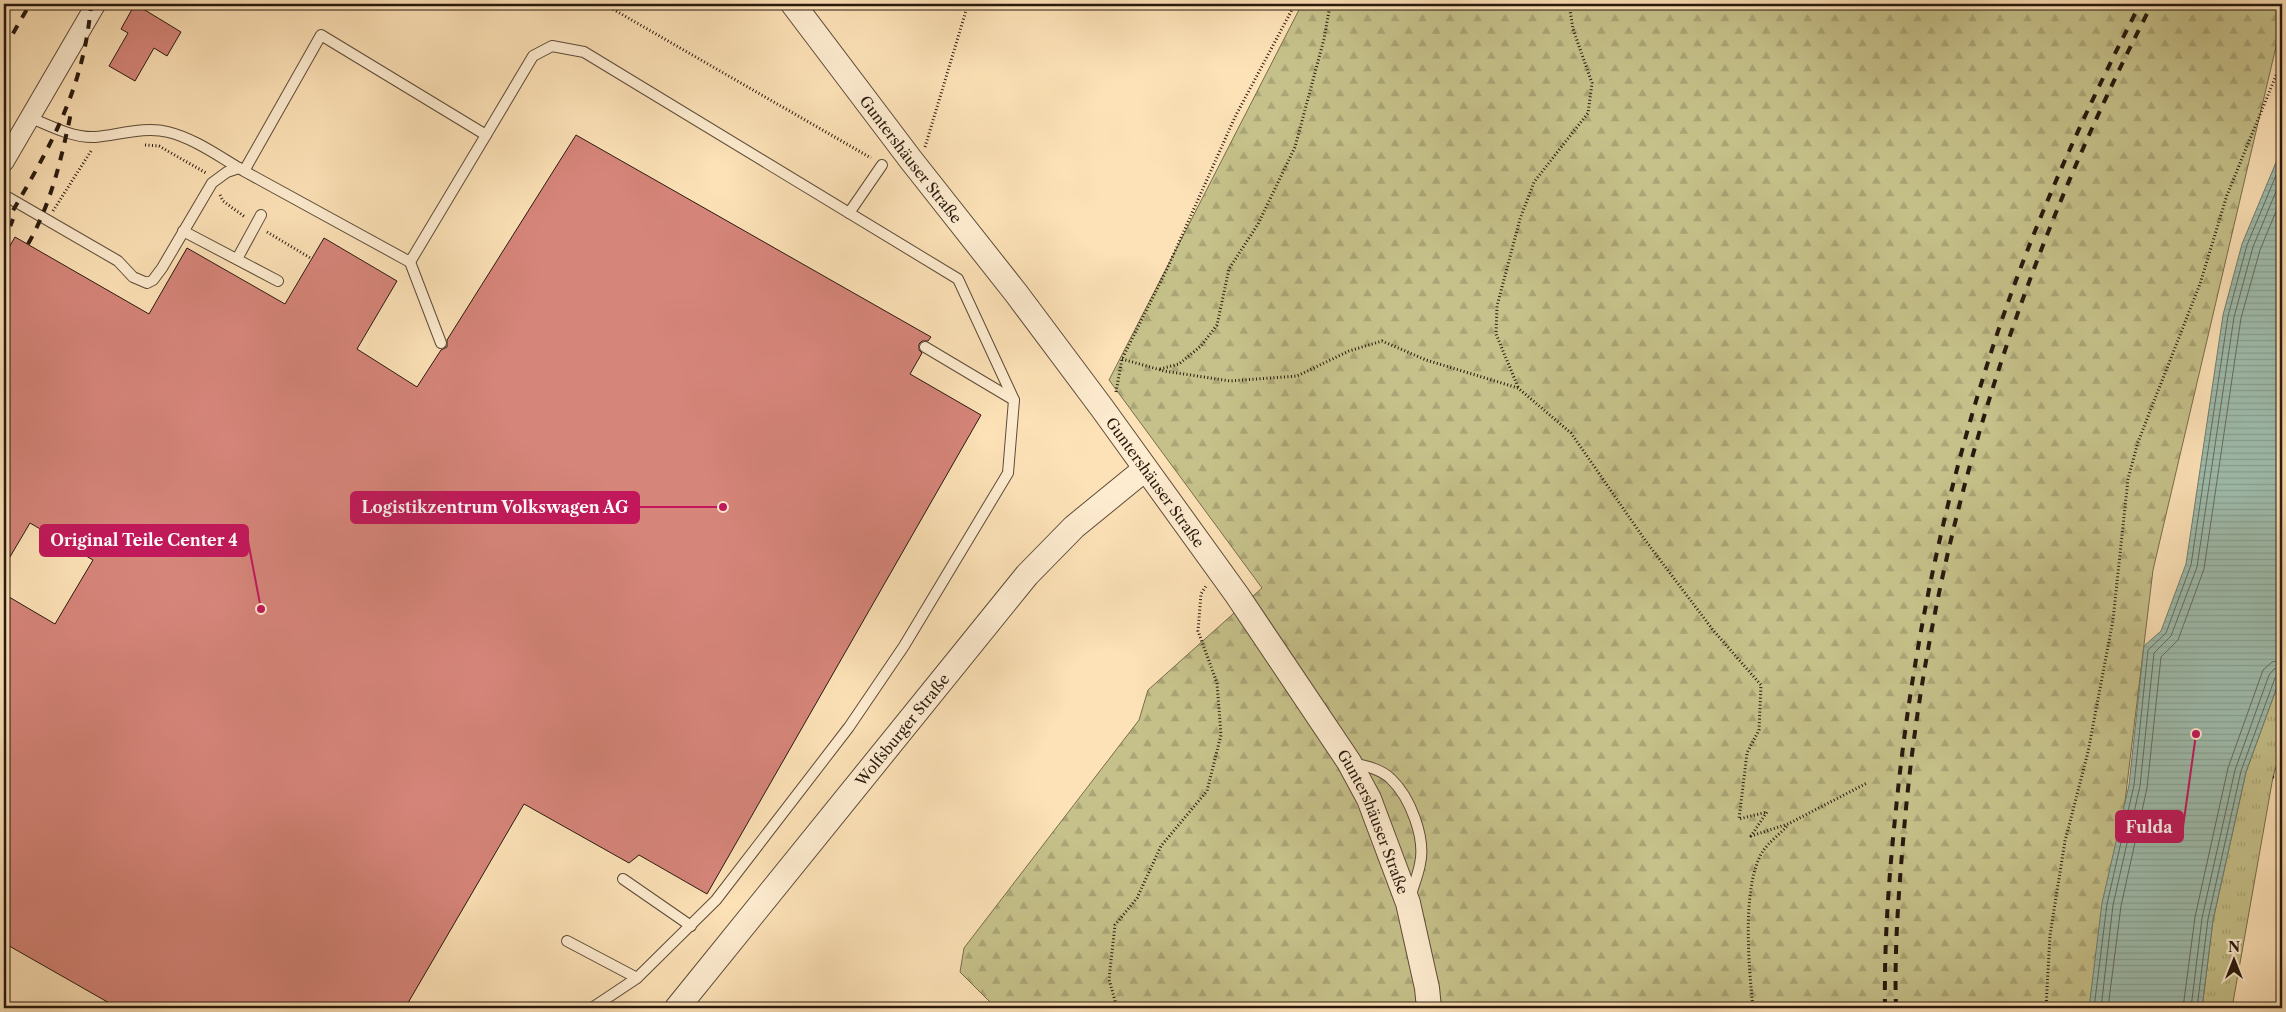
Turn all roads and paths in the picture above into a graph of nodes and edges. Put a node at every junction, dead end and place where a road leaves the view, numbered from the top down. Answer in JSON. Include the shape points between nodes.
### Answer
{"nodes":[{"id":1,"x":96,"y":4,"type":"edge"},
{"id":2,"x":604,"y":4,"type":"edge"},
{"id":3,"x":793,"y":4,"type":"edge"},
{"id":4,"x":968,"y":4,"type":"edge"},
{"id":5,"x":1295,"y":4,"type":"edge"},
{"id":6,"x":1333,"y":4,"type":"edge"},
{"id":7,"x":1569,"y":4,"type":"edge"},
{"id":8,"x":2282,"y":61,"type":"edge"},
{"id":9,"x":30,"y":118,"type":"junction"},
{"id":10,"x":486,"y":135,"type":"junction"},
{"id":11,"x":136,"y":145,"type":"dead end"},
{"id":12,"x":99,"y":150,"type":"dead end"},
{"id":13,"x":910,"y":160,"type":"junction"},
{"id":14,"x":186,"y":161,"type":"dead end"},
{"id":15,"x":4,"y":162,"type":"edge"},
{"id":16,"x":882,"y":165,"type":"joint"},
{"id":17,"x":242,"y":169,"type":"junction"},
{"id":18,"x":4,"y":196,"type":"edge"},
{"id":19,"x":849,"y":213,"type":"junction"},
{"id":20,"x":261,"y":214,"type":"dead end"},
{"id":21,"x":48,"y":220,"type":"junction"},
{"id":22,"x":183,"y":231,"type":"junction"},
{"id":23,"x":237,"y":259,"type":"junction"},
{"id":24,"x":410,"y":262,"type":"junction"},
{"id":25,"x":278,"y":281,"type":"dead end"},
{"id":26,"x":441,"y":343,"type":"dead end"},
{"id":27,"x":925,"y":347,"type":"dead end"},
{"id":28,"x":1122,"y":359,"type":"junction"},
{"id":29,"x":1158,"y":370,"type":"junction"},
{"id":30,"x":1518,"y":388,"type":"junction"},
{"id":31,"x":1115,"y":398,"type":"dead end"},
{"id":32,"x":1014,"y":400,"type":"junction"},
{"id":33,"x":1146,"y":469,"type":"junction"},
{"id":34,"x":1218,"y":569,"type":"junction"},
{"id":35,"x":1349,"y":762,"type":"junction"},
{"id":36,"x":2273,"y":777,"type":"dead end"},
{"id":37,"x":2282,"y":779,"type":"edge"},
{"id":38,"x":1867,"y":783,"type":"dead end"},
{"id":39,"x":1788,"y":824,"type":"junction"},
{"id":40,"x":623,"y":879,"type":"dead end"},
{"id":41,"x":1408,"y":903,"type":"junction"},
{"id":42,"x":690,"y":926,"type":"junction"},
{"id":43,"x":566,"y":941,"type":"dead end"},
{"id":44,"x":637,"y":978,"type":"junction"},
{"id":45,"x":592,"y":1008,"type":"edge"},
{"id":46,"x":677,"y":1008,"type":"edge"},
{"id":47,"x":1117,"y":1008,"type":"edge"},
{"id":48,"x":1429,"y":1008,"type":"edge"},
{"id":49,"x":1753,"y":1008,"type":"edge"},
{"id":50,"x":2046,"y":1008,"type":"edge"}],
"edges":[{"from":1,"to":9,"type":"street"},
{"from":2,"to":16,"type":"path"},
{"from":3,"to":13,"type":"street","name":"Guntershäuser Straße"},
{"from":4,"to":13,"type":"path","via":[[926,146]]},
{"from":5,"to":28,"type":"path","via":[[1234,117],[1167,269]]},
{"from":6,"to":29,"type":"path","via":[[1296,147],[1258,224],[1229,269],[1217,325],[1179,364]]},
{"from":7,"to":30,"type":"path","via":[[1573,30],[1592,83],[1588,114],[1534,182],[1520,219],[1497,306],[1496,334]]},
{"from":8,"to":50,"type":"path","via":[[2227,195],[2200,284],[2138,442],[2128,479],[2113,620],[2088,752],[2065,841],[2050,935]]},
{"from":9,"to":15,"type":"street"},
{"from":9,"to":17,"type":"lane","via":[[88,136],[166,131],[188,139]]},
{"from":10,"to":17,"type":"lane","via":[[321,36]]},
{"from":10,"to":19,"type":"lane","via":[[533,56],[552,46],[566,47],[584,52]]},
{"from":10,"to":24,"type":"lane"},
{"from":11,"to":14,"type":"path","via":[[159,146]]},
{"from":12,"to":21,"type":"path","via":[[90,152]]},
{"from":13,"to":33,"type":"street","name":"Guntershäuser Straße","via":[[1016,293]]},
{"from":16,"to":19,"type":"lane"},
{"from":17,"to":22,"type":"lane","via":[[227,172],[212,183]]},
{"from":17,"to":24,"type":"lane"},
{"from":18,"to":21,"type":"lane"},
{"from":19,"to":32,"type":"lane","via":[[958,279]]},
{"from":20,"to":23,"type":"lane"},
{"from":21,"to":22,"type":"lane","via":[[118,260],[133,277],[147,284],[162,268]]},
{"from":22,"to":23,"type":"lane"},
{"from":23,"to":25,"type":"lane"},
{"from":24,"to":26,"type":"lane"},
{"from":27,"to":32,"type":"lane"},
{"from":28,"to":29,"type":"path"},
{"from":28,"to":31,"type":"path"},
{"from":29,"to":30,"type":"path","via":[[1230,381],[1297,376],[1349,351],[1382,341],[1426,360]]},
{"from":30,"to":39,"type":"path","via":[[1571,433],[1645,540],[1713,630],[1761,685],[1759,730],[1747,753],[1739,819],[1767,812],[1751,836]]},
{"from":32,"to":42,"type":"lane","via":[[1008,472],[904,646],[849,727],[716,900]]},
{"from":33,"to":34,"type":"street","name":"Guntershäuser Straße"},
{"from":33,"to":46,"type":"street","name":"Wolfsburger Straße","via":[[1074,527],[1027,575]]},
{"from":34,"to":35,"type":"street","name":"Guntershäuser Straße"},
{"from":34,"to":47,"type":"path","via":[[1201,594],[1198,631],[1217,683],[1221,735],[1206,791],[1162,846],[1138,898],[1115,925],[1109,979]]},
{"from":35,"to":41,"type":"street","name":"Guntershäuser Straße","via":[[1369,799]]},
{"from":35,"to":41,"type":"lane","via":[[1376,769],[1391,778],[1412,808],[1419,834],[1421,862]]},
{"from":36,"to":37,"type":"path"},
{"from":38,"to":39,"type":"path"},
{"from":39,"to":49,"type":"path","via":[[1763,851],[1753,878],[1748,947]]},
{"from":40,"to":42,"type":"lane"},
{"from":41,"to":48,"type":"street","name":"Guntershäuser Straße"},
{"from":42,"to":44,"type":"lane"},
{"from":43,"to":44,"type":"lane"},
{"from":44,"to":45,"type":"lane"}]}
